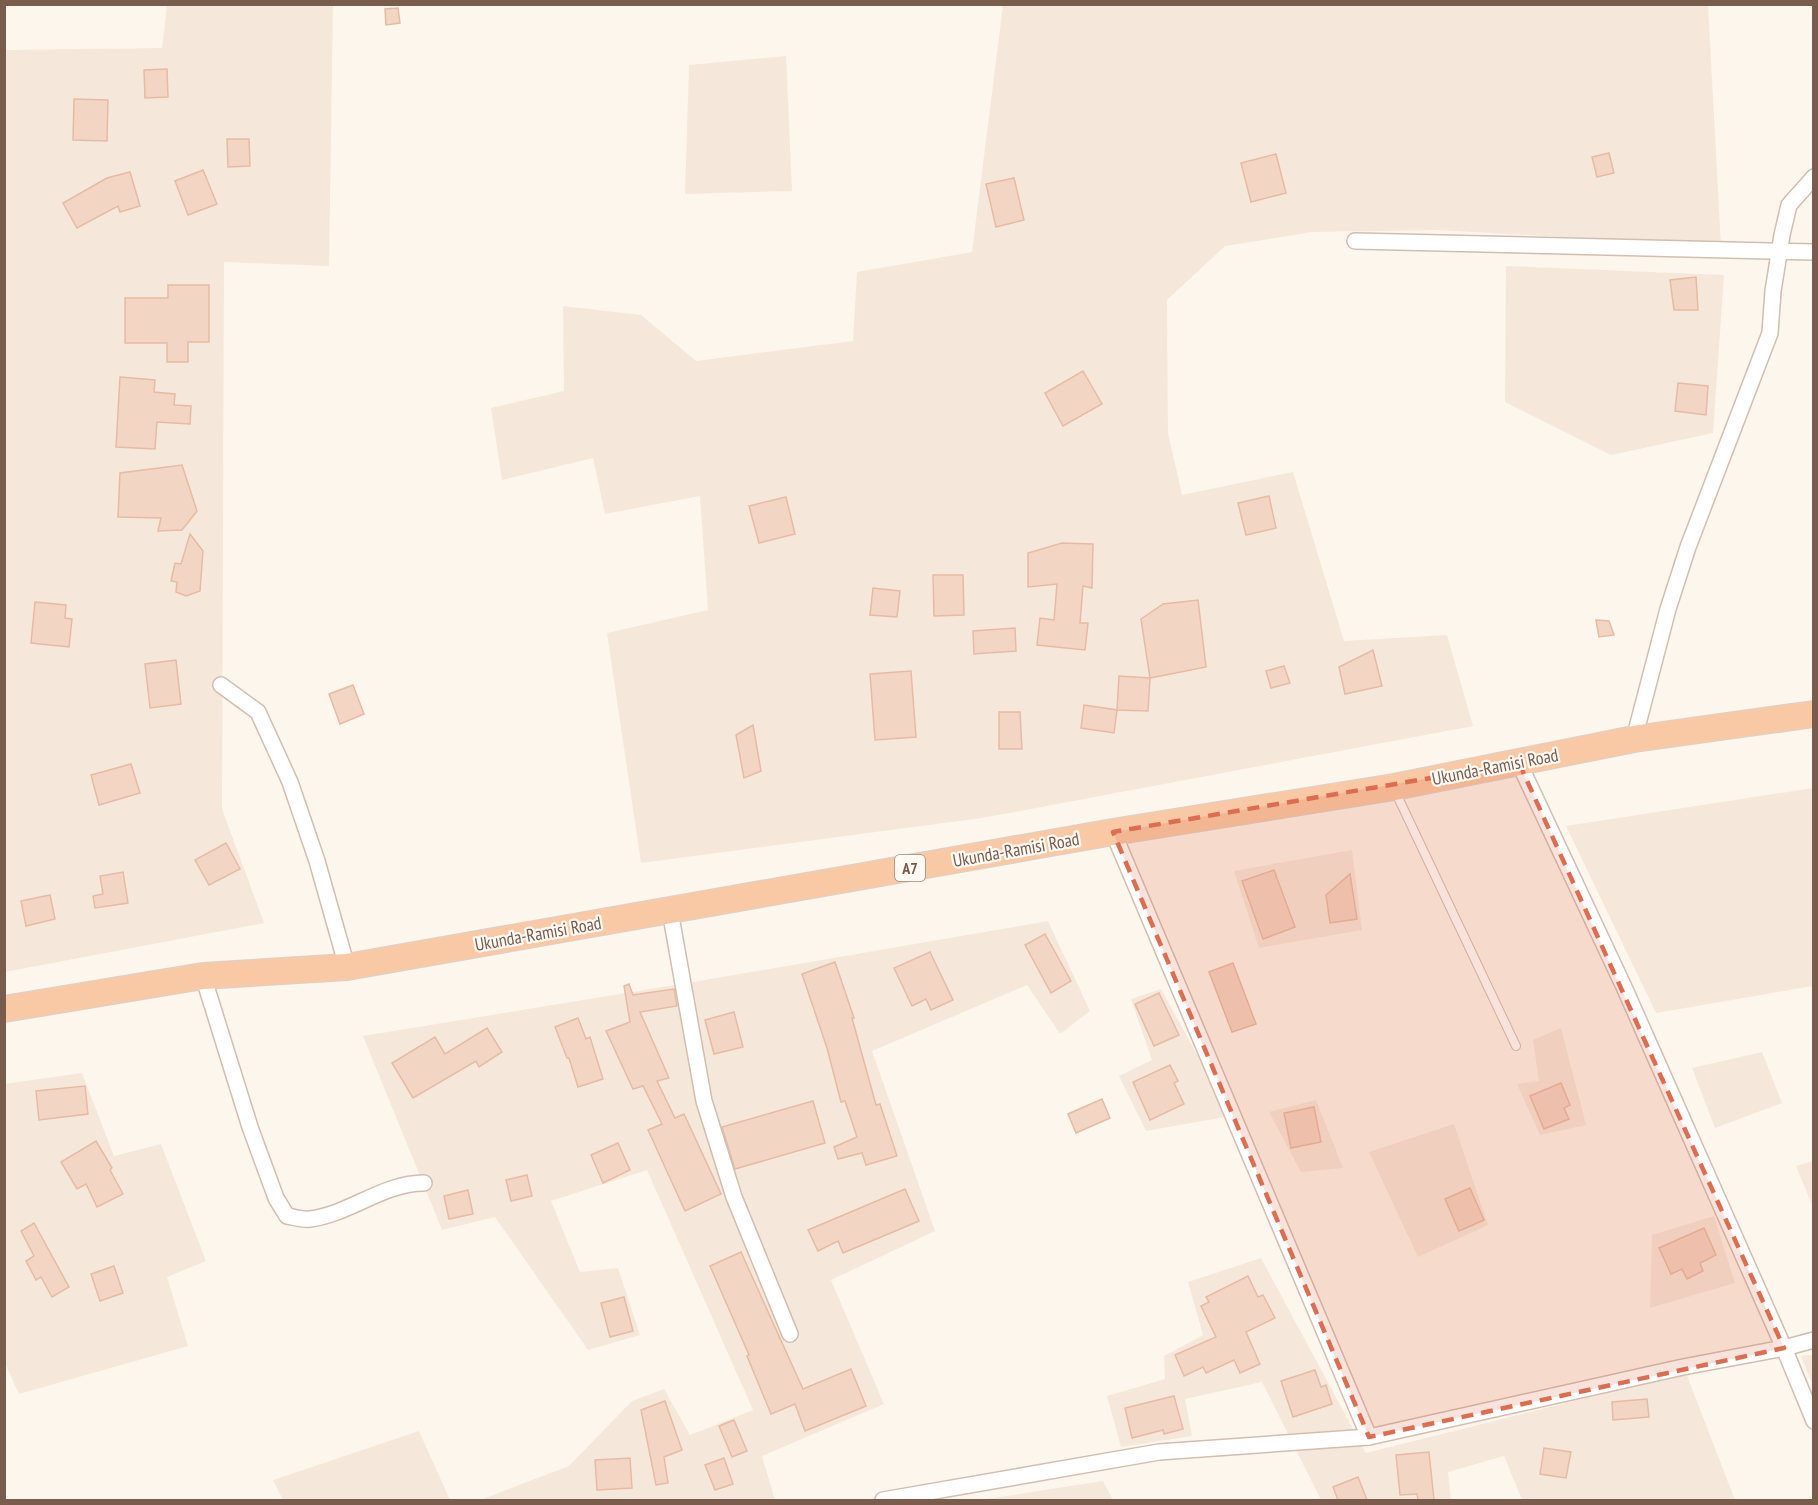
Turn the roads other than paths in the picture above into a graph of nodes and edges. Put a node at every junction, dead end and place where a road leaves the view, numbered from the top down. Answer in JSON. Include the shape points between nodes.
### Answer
{"nodes":[{"id":1,"x":1814,"y":177,"type":"edge"},
{"id":2,"x":1355,"y":241,"type":"dead end"},
{"id":3,"x":1779,"y":251,"type":"junction"},
{"id":4,"x":1814,"y":252,"type":"edge"},
{"id":5,"x":221,"y":685,"type":"dead end"},
{"id":6,"x":1814,"y":714,"type":"edge"},
{"id":7,"x":1634,"y":739,"type":"junction"},
{"id":8,"x":1519,"y":763,"type":"junction"},
{"id":9,"x":1394,"y":787,"type":"junction"},
{"id":10,"x":1113,"y":832,"type":"junction"},
{"id":11,"x":670,"y":911,"type":"junction"},
{"id":12,"x":347,"y":967,"type":"junction"},
{"id":13,"x":203,"y":976,"type":"junction"},
{"id":14,"x":4,"y":1009,"type":"edge"},
{"id":15,"x":1515,"y":1046,"type":"dead end"},
{"id":16,"x":424,"y":1183,"type":"dead end"},
{"id":17,"x":790,"y":1334,"type":"dead end"},
{"id":18,"x":1814,"y":1340,"type":"edge"},
{"id":19,"x":1784,"y":1348,"type":"junction"},
{"id":20,"x":1814,"y":1422,"type":"edge"},
{"id":21,"x":1369,"y":1437,"type":"junction"},
{"id":22,"x":883,"y":1500,"type":"edge"}],
"edges":[{"from":1,"to":3,"type":"street","via":[[1790,205]]},
{"from":2,"to":3,"type":"street"},
{"from":3,"to":4,"type":"street"},
{"from":3,"to":7,"type":"street","via":[[1770,333],[1688,548]]},
{"from":5,"to":12,"type":"street","via":[[258,712],[290,782]]},
{"from":6,"to":7,"type":"highway","name":"Ukunda-Ramisi Road","number":"A7"},
{"from":7,"to":8,"type":"highway","name":"Ukunda-Ramisi Road","number":"A7"},
{"from":8,"to":9,"type":"highway","name":"Ukunda-Ramisi Road","number":"A7"},
{"from":8,"to":19,"type":"street","via":[[1629,998]]},
{"from":9,"to":10,"type":"highway","name":"Ukunda-Ramisi Road","number":"A7"},
{"from":9,"to":15,"type":"lane"},
{"from":10,"to":11,"type":"highway","name":"Ukunda-Ramisi Road","number":"A7"},
{"from":10,"to":21,"type":"street"},
{"from":11,"to":12,"type":"highway","name":"Ukunda-Ramisi Road","number":"A7"},
{"from":11,"to":17,"type":"street","via":[[704,1101],[734,1197]]},
{"from":12,"to":13,"type":"highway","name":"Ukunda-Ramisi Road","number":"A7"},
{"from":13,"to":14,"type":"highway","name":"Ukunda-Ramisi Road","number":"A7"},
{"from":13,"to":16,"type":"street","via":[[250,1127],[276,1198],[287,1216],[307,1220],[336,1214],[399,1186]]},
{"from":18,"to":19,"type":"street"},
{"from":19,"to":20,"type":"street"},
{"from":19,"to":21,"type":"street"},
{"from":21,"to":22,"type":"street","via":[[1159,1452]]}]}
